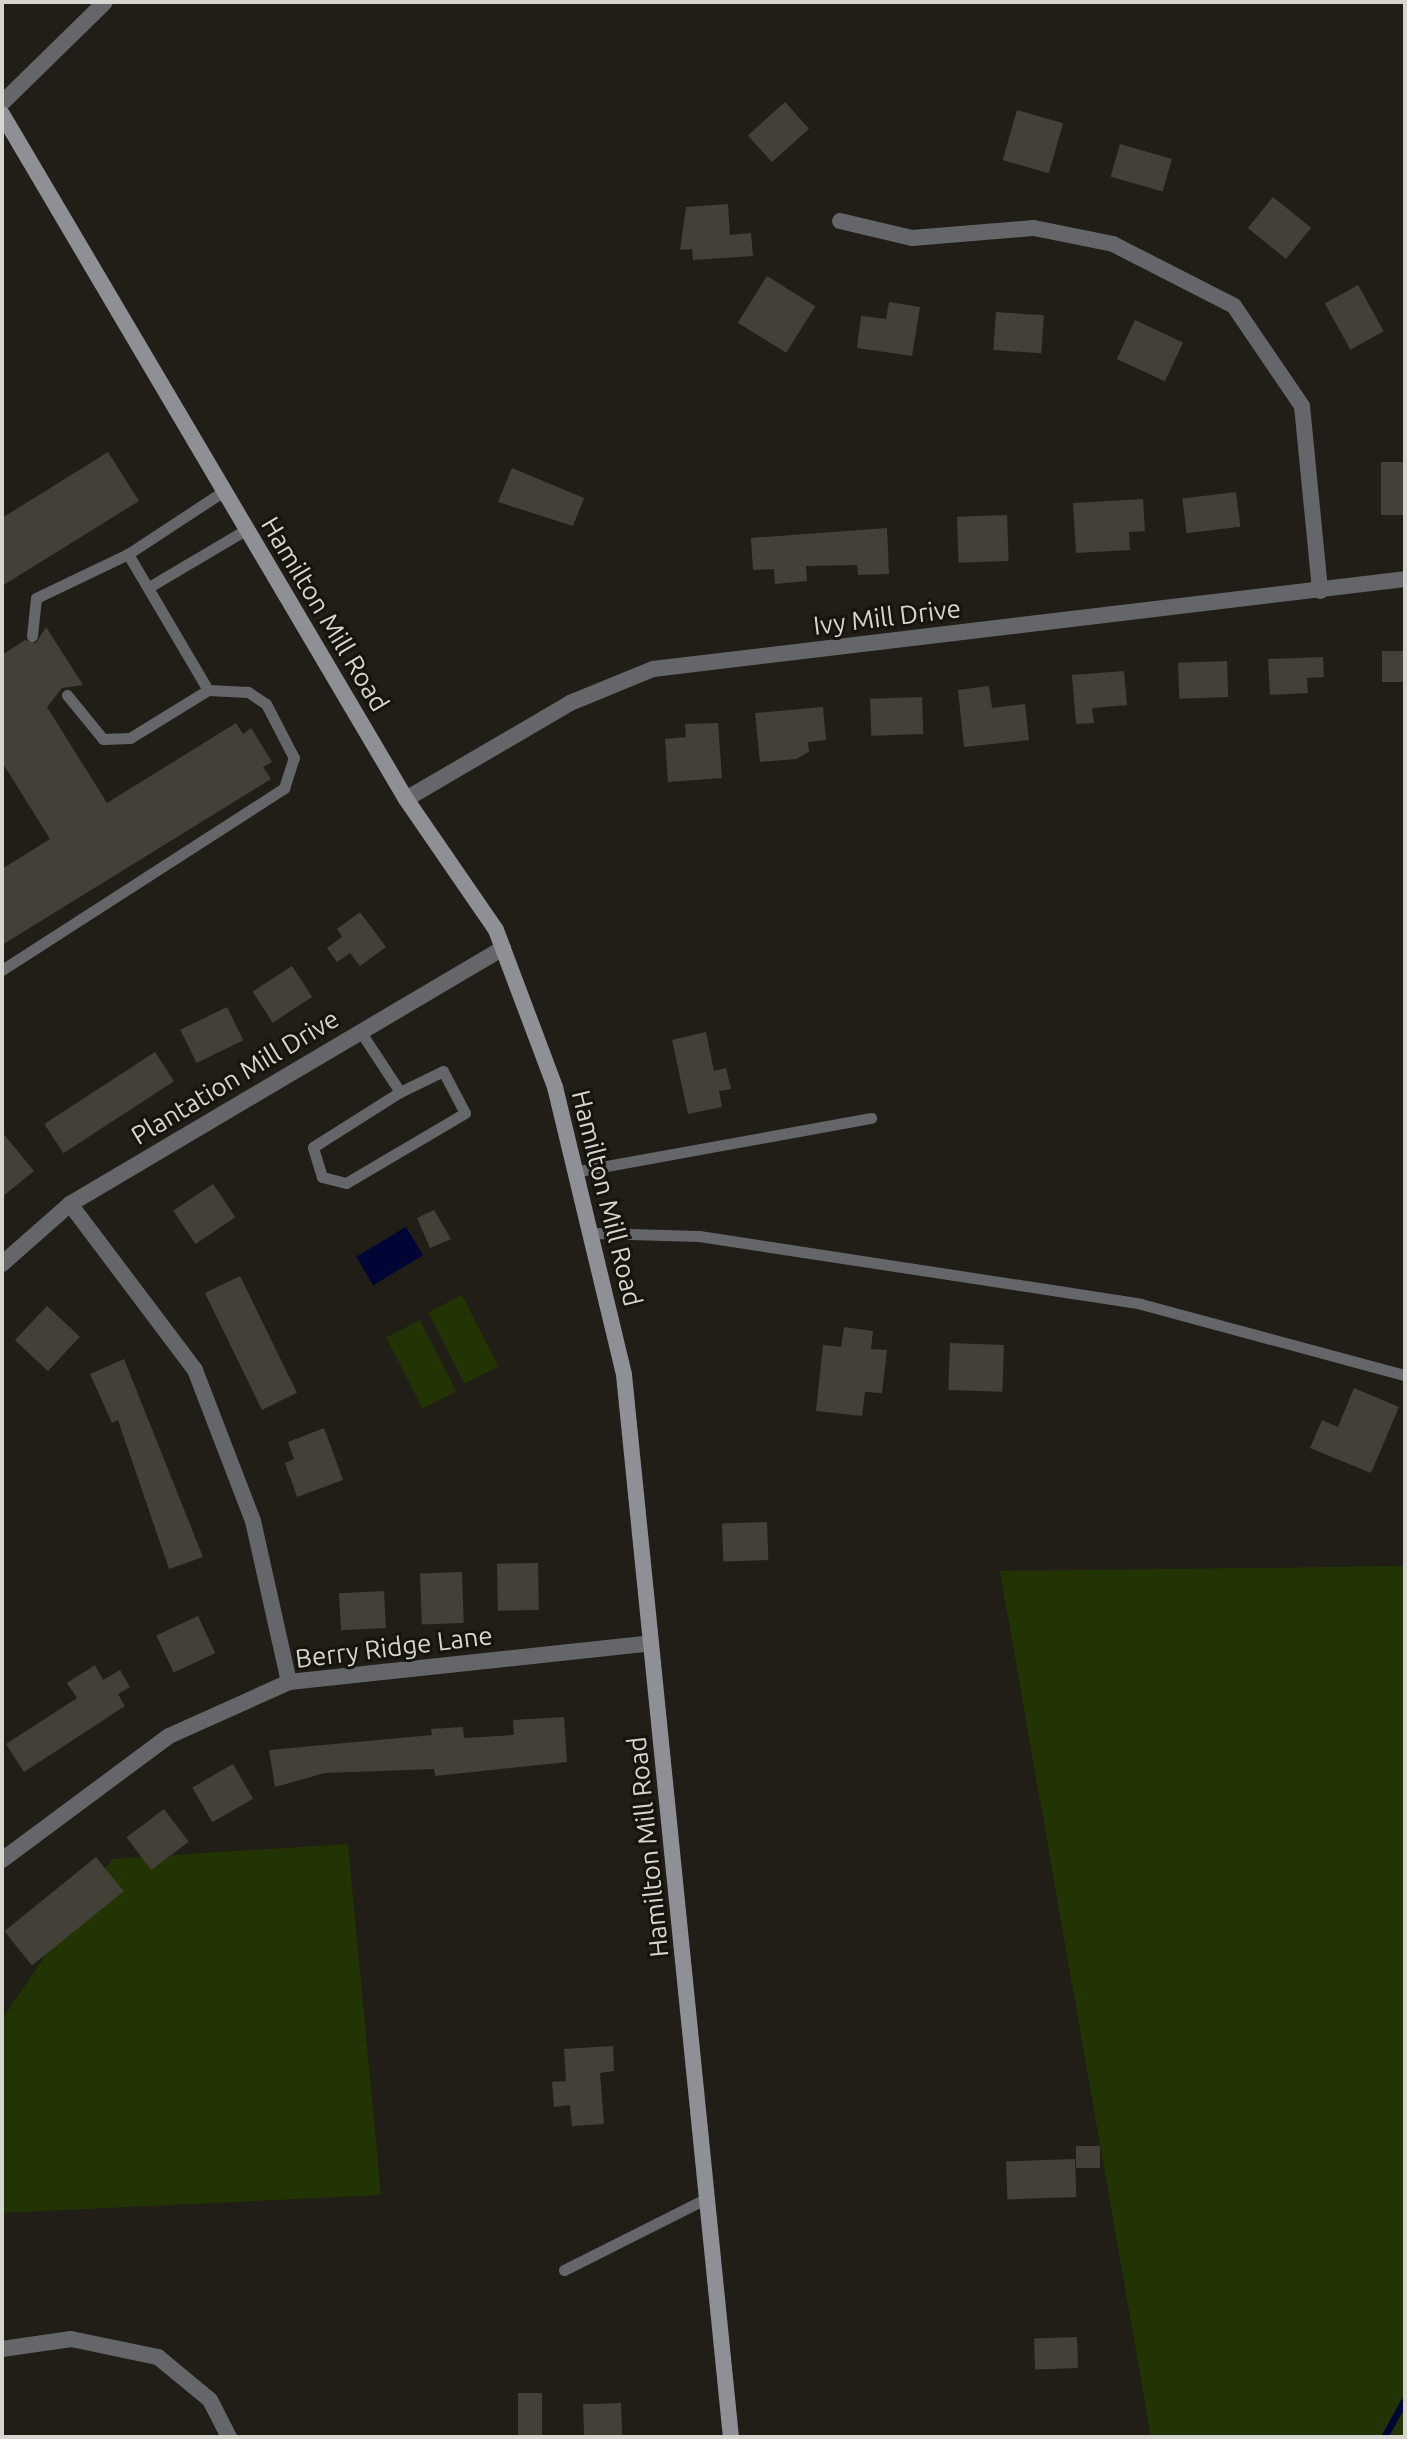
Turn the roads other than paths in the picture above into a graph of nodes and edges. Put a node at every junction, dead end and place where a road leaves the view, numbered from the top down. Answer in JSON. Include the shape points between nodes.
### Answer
{"nodes":[{"id":1,"x":105,"y":2,"type":"edge"},
{"id":2,"x":2,"y":103,"type":"edge"},
{"id":3,"x":2,"y":114,"type":"edge"},
{"id":4,"x":840,"y":221,"type":"dead end"},
{"id":5,"x":224,"y":491,"type":"junction"},
{"id":6,"x":247,"y":529,"type":"junction"},
{"id":7,"x":128,"y":554,"type":"junction"},
{"id":8,"x":1405,"y":579,"type":"edge"},
{"id":9,"x":149,"y":587,"type":"junction"},
{"id":10,"x":1320,"y":591,"type":"junction"},
{"id":11,"x":32,"y":636,"type":"dead end"},
{"id":12,"x":208,"y":690,"type":"junction"},
{"id":13,"x":67,"y":695,"type":"dead end"},
{"id":14,"x":406,"y":799,"type":"junction"},
{"id":15,"x":503,"y":948,"type":"junction"},
{"id":16,"x":2,"y":970,"type":"edge"},
{"id":17,"x":360,"y":1031,"type":"junction"},
{"id":18,"x":400,"y":1092,"type":"junction"},
{"id":19,"x":871,"y":1118,"type":"dead end"},
{"id":20,"x":579,"y":1171,"type":"junction"},
{"id":21,"x":70,"y":1204,"type":"junction"},
{"id":22,"x":595,"y":1233,"type":"junction"},
{"id":23,"x":2,"y":1264,"type":"edge"},
{"id":24,"x":1405,"y":1375,"type":"edge"},
{"id":25,"x":651,"y":1643,"type":"junction"},
{"id":26,"x":289,"y":1682,"type":"junction"},
{"id":27,"x":2,"y":1860,"type":"edge"},
{"id":28,"x":707,"y":2198,"type":"junction"},
{"id":29,"x":564,"y":2270,"type":"dead end"},
{"id":30,"x":2,"y":2349,"type":"edge"},
{"id":31,"x":229,"y":2437,"type":"edge"},
{"id":32,"x":731,"y":2437,"type":"edge"}],
"edges":[{"from":1,"to":2,"type":"street"},
{"from":3,"to":5,"type":"main road","name":"Hamilton Mill Road"},
{"from":4,"to":10,"type":"street","via":[[912,238],[1034,228],[1113,244],[1234,306],[1302,406]]},
{"from":5,"to":6,"type":"main road","name":"Hamilton Mill Road"},
{"from":5,"to":7,"type":"lane"},
{"from":6,"to":9,"type":"lane"},
{"from":6,"to":14,"type":"main road","name":"Hamilton Mill Road"},
{"from":7,"to":9,"type":"lane"},
{"from":7,"to":11,"type":"lane","via":[[36,598]]},
{"from":8,"to":10,"type":"street","name":"Ivy Mill Drive"},
{"from":9,"to":12,"type":"lane"},
{"from":10,"to":14,"type":"street","name":"Ivy Mill Drive","via":[[653,669],[570,703]]},
{"from":12,"to":13,"type":"lane","via":[[130,738],[103,739]]},
{"from":12,"to":16,"type":"lane","via":[[248,692],[266,704],[294,758],[284,788]]},
{"from":14,"to":15,"type":"main road","name":"Hamilton Mill Road"},
{"from":15,"to":17,"type":"street","name":"Plantation Mill Drive"},
{"from":15,"to":20,"type":"main road","name":"Hamilton Mill Road"},
{"from":17,"to":18,"type":"lane"},
{"from":17,"to":21,"type":"street","name":"Plantation Mill Drive"},
{"from":18,"to":18,"type":"lane","via":[[443,1071],[465,1113],[346,1183],[322,1177],[313,1147]]},
{"from":19,"to":20,"type":"lane"},
{"from":20,"to":22,"type":"main road","name":"Hamilton Mill Road"},
{"from":21,"to":23,"type":"street","name":"Plantation Mill Drive"},
{"from":21,"to":26,"type":"street","via":[[195,1370],[253,1521]]},
{"from":22,"to":24,"type":"lane","via":[[712,1238],[1141,1304]]},
{"from":22,"to":25,"type":"main road","name":"Hamilton Mill Road","via":[[624,1375]]},
{"from":25,"to":26,"type":"street","name":"Berry Ridge Lane"},
{"from":25,"to":28,"type":"main road","name":"Hamilton Mill Road"},
{"from":26,"to":27,"type":"street","name":"Berry Ridge Lane","via":[[169,1736]]},
{"from":28,"to":29,"type":"lane"},
{"from":28,"to":32,"type":"main road","name":"Hamilton Mill Road"},
{"from":30,"to":31,"type":"street","via":[[71,2339],[158,2357],[210,2400]]}]}
